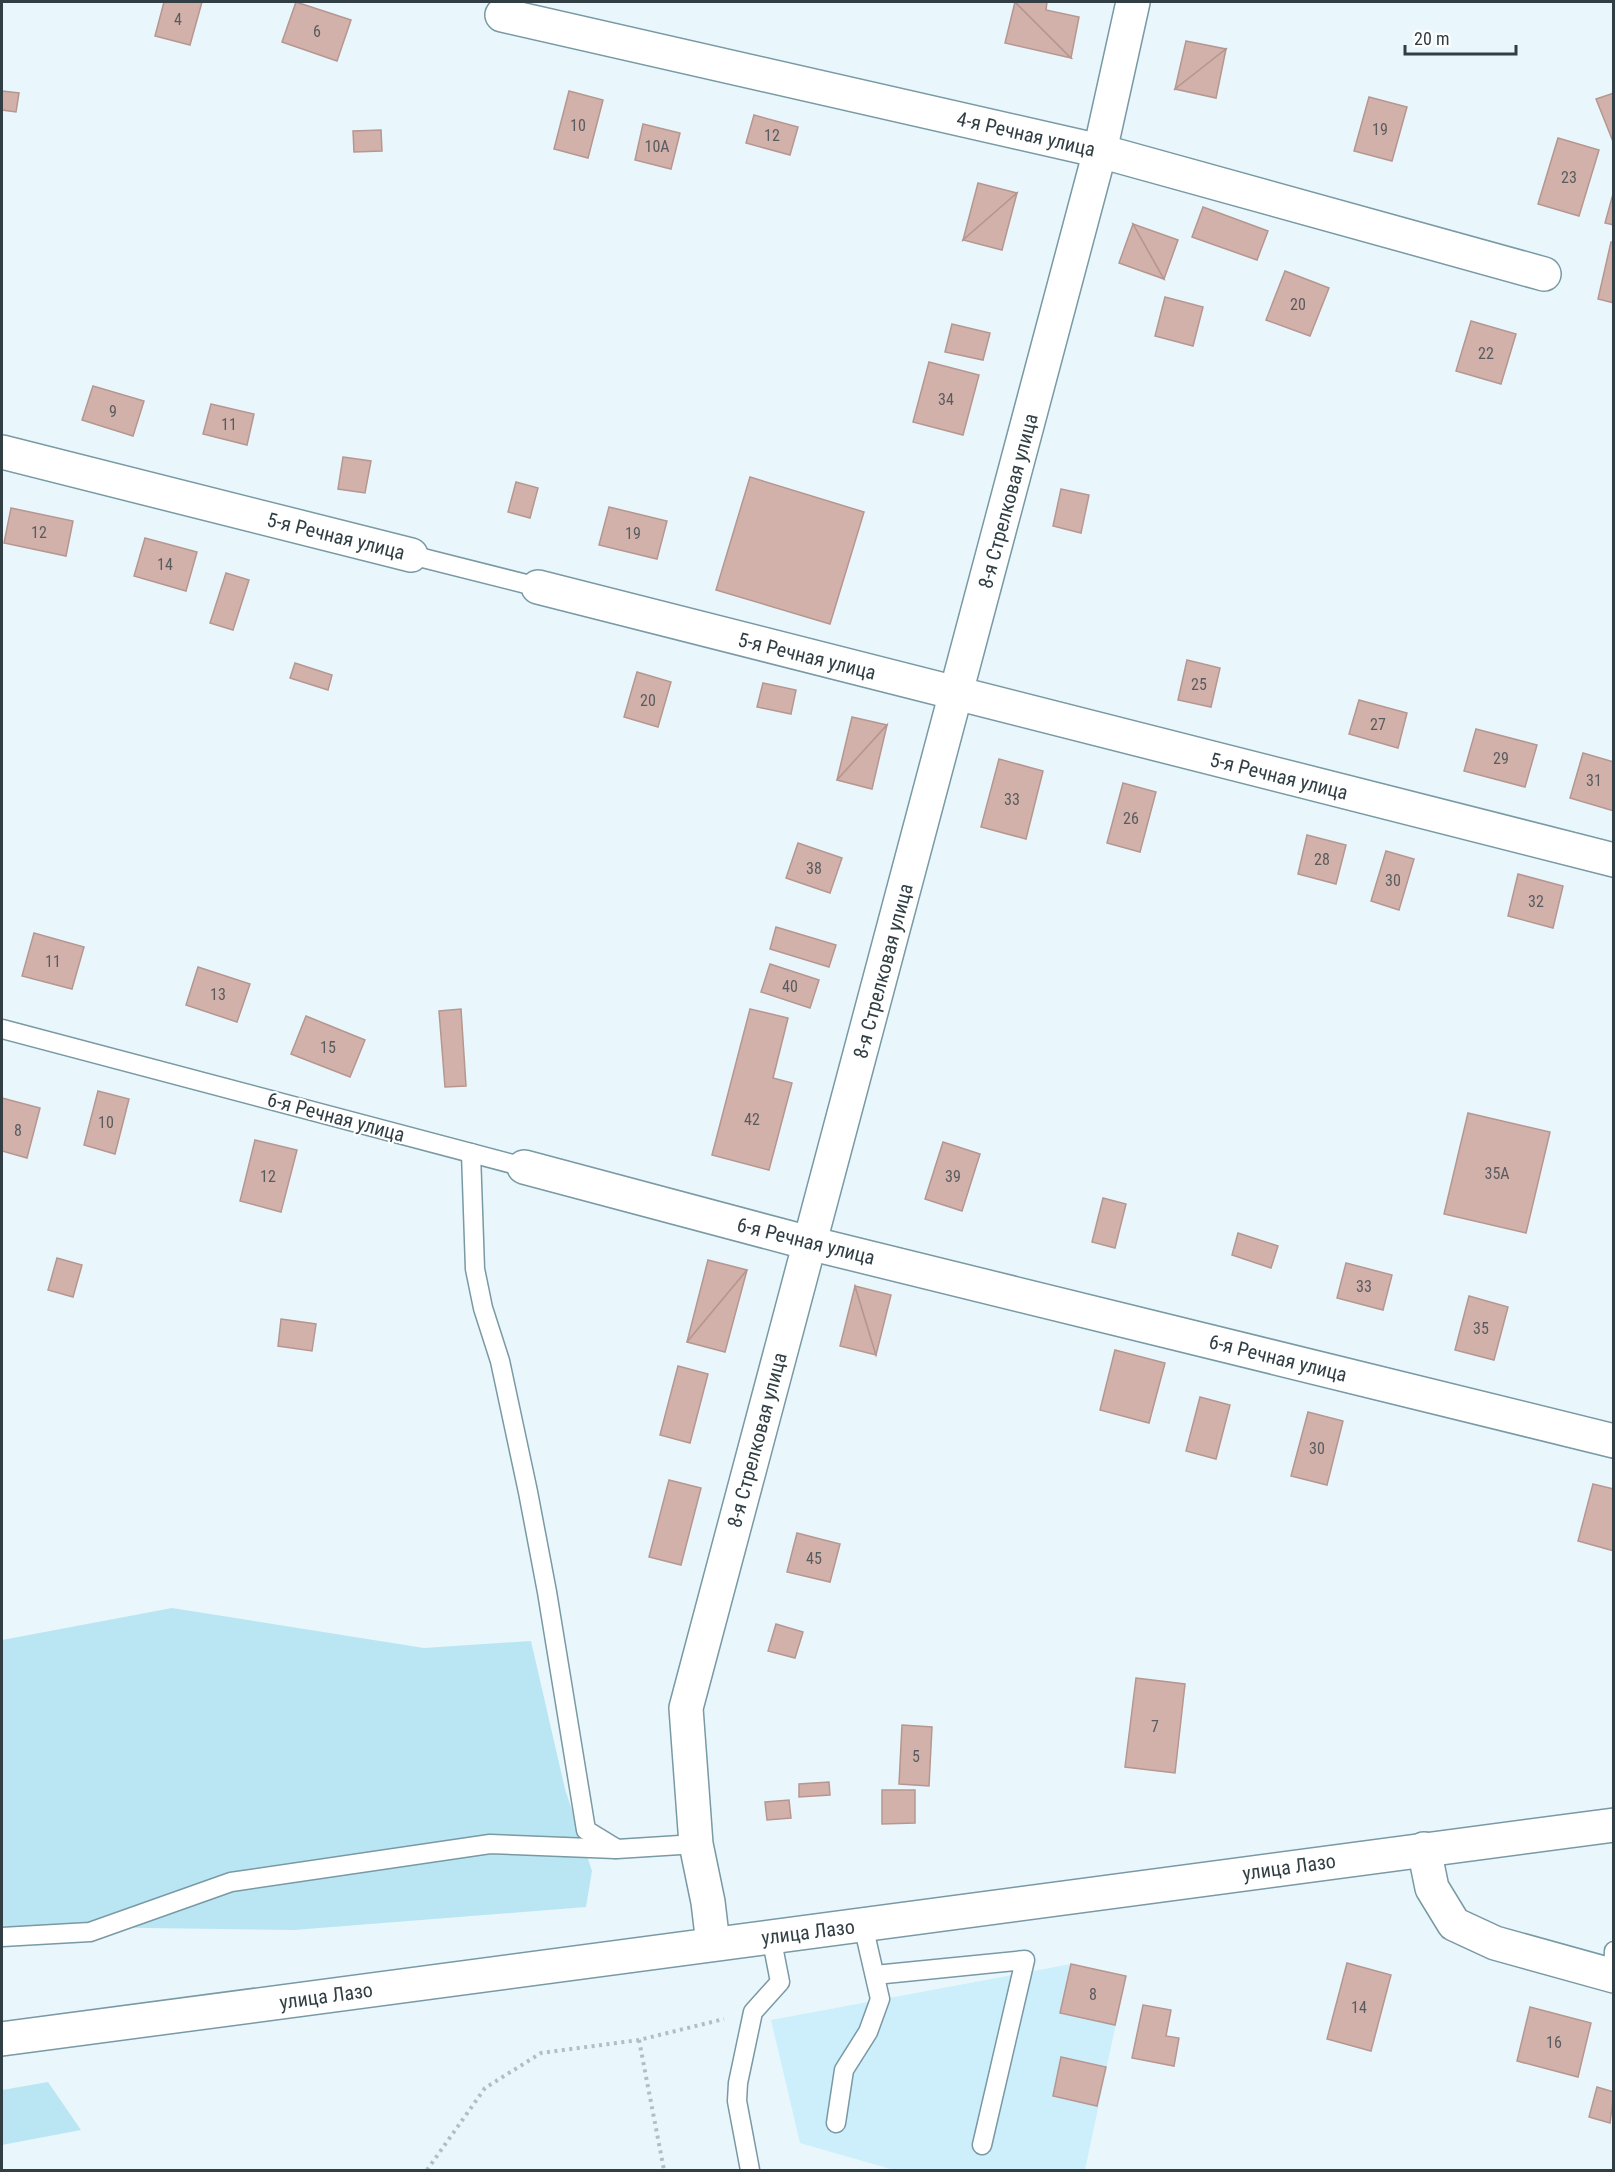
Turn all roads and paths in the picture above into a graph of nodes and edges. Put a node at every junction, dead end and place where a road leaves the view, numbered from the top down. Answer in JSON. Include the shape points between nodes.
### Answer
{"nodes":[{"id":1,"x":1133,"y":2,"type":"edge"},
{"id":2,"x":502,"y":15,"type":"dead end"},
{"id":3,"x":1100,"y":151,"type":"junction"},
{"id":4,"x":1544,"y":274,"type":"dead end"},
{"id":5,"x":2,"y":452,"type":"edge"},
{"id":6,"x":411,"y":555,"type":"joint"},
{"id":7,"x":538,"y":587,"type":"joint"},
{"id":8,"x":957,"y":694,"type":"junction"},
{"id":9,"x":1614,"y":860,"type":"edge"},
{"id":10,"x":2,"y":1029,"type":"edge"},
{"id":11,"x":477,"y":1155,"type":"junction"},
{"id":12,"x":524,"y":1167,"type":"joint"},
{"id":13,"x":809,"y":1243,"type":"junction"},
{"id":14,"x":1614,"y":1442,"type":"edge"},
{"id":15,"x":1614,"y":1824,"type":"edge"},
{"id":16,"x":696,"y":1844,"type":"junction"},
{"id":17,"x":616,"y":1849,"type":"junction"},
{"id":18,"x":1424,"y":1849,"type":"junction"},
{"id":19,"x":863,"y":1925,"type":"junction"},
{"id":20,"x":771,"y":1936,"type":"junction"},
{"id":21,"x":2,"y":1937,"type":"edge"},
{"id":22,"x":713,"y":1944,"type":"junction"},
{"id":23,"x":1614,"y":1951,"type":"edge"},
{"id":24,"x":875,"y":1975,"type":"junction"},
{"id":25,"x":1613,"y":1976,"type":"edge"},
{"id":26,"x":753,"y":2012,"type":"junction"},
{"id":27,"x":2,"y":2039,"type":"edge"},
{"id":28,"x":639,"y":2040,"type":"junction"},
{"id":29,"x":836,"y":2123,"type":"dead end"},
{"id":30,"x":982,"y":2145,"type":"dead end"},
{"id":31,"x":427,"y":2170,"type":"edge"},
{"id":32,"x":664,"y":2170,"type":"edge"},
{"id":33,"x":750,"y":2170,"type":"edge"}],
"edges":[{"from":1,"to":3,"type":"street","name":"8-я Стрелковая улица"},
{"from":2,"to":3,"type":"street","name":"4-я Речная улица"},
{"from":3,"to":4,"type":"street","name":"4-я Речная улица"},
{"from":3,"to":8,"type":"street","name":"8-я Стрелковая улица"},
{"from":5,"to":6,"type":"street","name":"5-я Речная улица"},
{"from":6,"to":7,"type":"lane","name":"5-я Речная улица"},
{"from":7,"to":8,"type":"street","name":"5-я Речная улица"},
{"from":8,"to":9,"type":"street","name":"5-я Речная улица"},
{"from":8,"to":13,"type":"street","name":"8-я Стрелковая улица"},
{"from":10,"to":11,"type":"lane","name":"6-я Речная улица"},
{"from":11,"to":12,"type":"lane","name":"6-я Речная улица"},
{"from":11,"to":17,"type":"lane","via":[[475,1269],[500,1361],[548,1592],[586,1830]]},
{"from":12,"to":13,"type":"street","name":"6-я Речная улица"},
{"from":13,"to":14,"type":"street","name":"6-я Речная улица"},
{"from":13,"to":16,"type":"street","name":"8-я Стрелковая улица","via":[[686,1708]]},
{"from":15,"to":18,"type":"street","name":"улица Лазо"},
{"from":16,"to":17,"type":"lane"},
{"from":16,"to":22,"type":"street","name":"8-я Стрелковая улица"},
{"from":17,"to":21,"type":"lane","via":[[478,1845],[231,1881],[90,1932]]},
{"from":18,"to":19,"type":"street","name":"улица Лазо"},
{"from":18,"to":25,"type":"street","via":[[1432,1888],[1454,1924],[1495,1943]]},
{"from":19,"to":20,"type":"street","name":"улица Лазо"},
{"from":19,"to":24,"type":"lane"},
{"from":20,"to":22,"type":"street","name":"улица Лазо"},
{"from":20,"to":26,"type":"lane","via":[[780,1982]]},
{"from":22,"to":27,"type":"street","name":"улица Лазо"},
{"from":23,"to":25,"type":"lane"},
{"from":24,"to":29,"type":"lane","via":[[880,1999],[868,2032],[844,2070]]},
{"from":24,"to":30,"type":"lane","via":[[1025,1960]]},
{"from":26,"to":28,"type":"path"},
{"from":26,"to":33,"type":"lane","via":[[737,2102]]},
{"from":28,"to":31,"type":"path","via":[[541,2053],[484,2088]]},
{"from":28,"to":32,"type":"path"}]}
